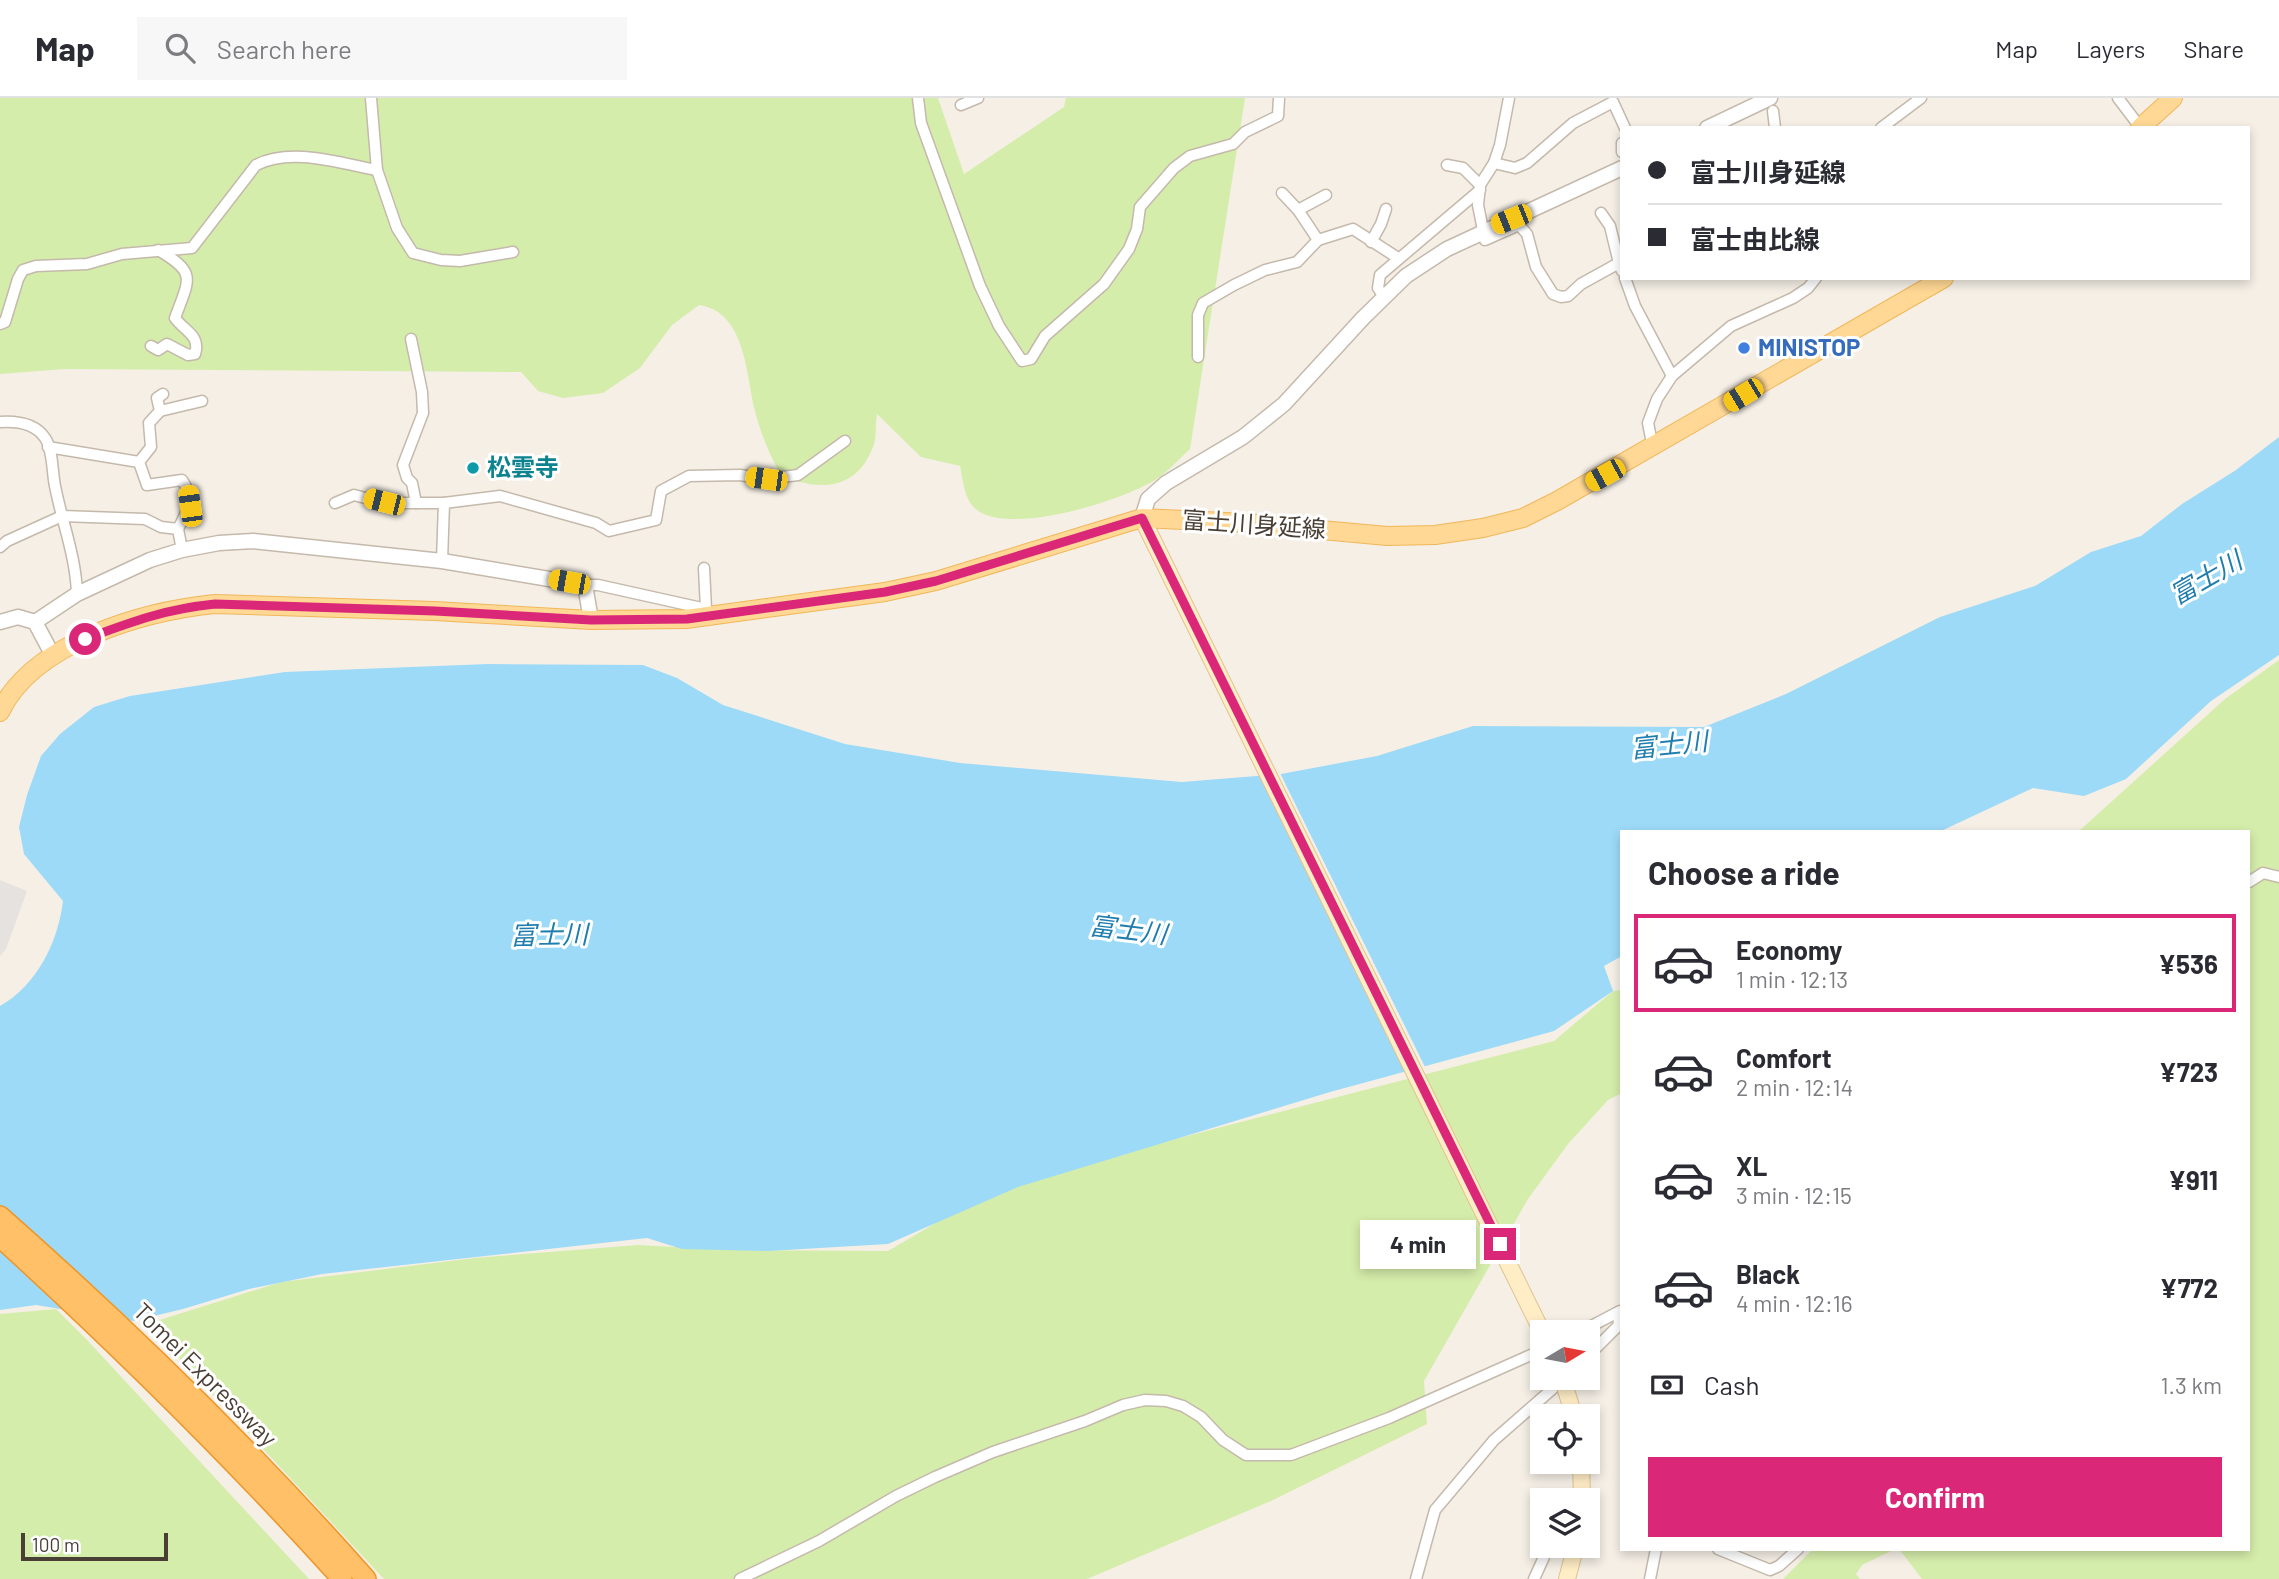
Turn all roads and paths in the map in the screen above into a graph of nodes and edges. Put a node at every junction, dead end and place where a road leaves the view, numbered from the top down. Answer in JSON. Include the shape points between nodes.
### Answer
{"nodes":[{"id":1,"x":371,"y":98,"type":"edge"},
{"id":2,"x":918,"y":98,"type":"edge"},
{"id":3,"x":978,"y":98,"type":"edge"},
{"id":4,"x":1279,"y":98,"type":"edge"},
{"id":5,"x":1509,"y":98,"type":"edge"},
{"id":6,"x":1921,"y":98,"type":"edge"},
{"id":7,"x":2118,"y":98,"type":"edge"},
{"id":8,"x":2173,"y":98,"type":"edge"},
{"id":9,"x":961,"y":105,"type":"dead end"},
{"id":10,"x":1772,"y":105,"type":"edge"},
{"id":11,"x":1624,"y":126,"type":"edge"},
{"id":12,"x":1713,"y":126,"type":"edge"},
{"id":13,"x":1775,"y":126,"type":"edge"},
{"id":14,"x":1884,"y":126,"type":"edge"},
{"id":15,"x":2139,"y":126,"type":"edge"},
{"id":16,"x":2142,"y":126,"type":"edge"},
{"id":17,"x":1494,"y":163,"type":"junction"},
{"id":18,"x":1447,"y":165,"type":"dead end"},
{"id":19,"x":1620,"y":169,"type":"edge"},
{"id":20,"x":377,"y":170,"type":"junction"},
{"id":21,"x":1480,"y":188,"type":"junction"},
{"id":22,"x":1282,"y":193,"type":"dead end"},
{"id":23,"x":1326,"y":195,"type":"dead end"},
{"id":24,"x":1386,"y":209,"type":"dead end"},
{"id":25,"x":1298,"y":210,"type":"junction"},
{"id":26,"x":1601,"y":213,"type":"dead end"},
{"id":27,"x":1482,"y":231,"type":"junction"},
{"id":28,"x":1318,"y":240,"type":"junction"},
{"id":29,"x":1370,"y":242,"type":"junction"},
{"id":30,"x":158,"y":250,"type":"junction"},
{"id":31,"x":513,"y":253,"type":"dead end"},
{"id":32,"x":1398,"y":258,"type":"junction"},
{"id":33,"x":1620,"y":261,"type":"edge"},
{"id":34,"x":1620,"y":265,"type":"edge"},
{"id":35,"x":1626,"y":280,"type":"edge"},
{"id":36,"x":1814,"y":280,"type":"edge"},
{"id":37,"x":1937,"y":280,"type":"edge"},
{"id":38,"x":1384,"y":298,"type":"junction"},
{"id":39,"x":0,"y":324,"type":"edge"},
{"id":40,"x":411,"y":339,"type":"dead end"},
{"id":41,"x":151,"y":346,"type":"dead end"},
{"id":42,"x":1198,"y":357,"type":"dead end"},
{"id":43,"x":1672,"y":376,"type":"junction"},
{"id":44,"x":163,"y":394,"type":"dead end"},
{"id":45,"x":202,"y":401,"type":"dead end"},
{"id":46,"x":160,"y":411,"type":"junction"},
{"id":47,"x":0,"y":422,"type":"edge"},
{"id":48,"x":845,"y":440,"type":"dead end"},
{"id":49,"x":48,"y":447,"type":"junction"},
{"id":50,"x":1653,"y":448,"type":"junction"},
{"id":51,"x":139,"y":462,"type":"junction"},
{"id":52,"x":335,"y":503,"type":"dead end"},
{"id":53,"x":416,"y":503,"type":"junction"},
{"id":54,"x":444,"y":503,"type":"junction"},
{"id":55,"x":62,"y":516,"type":"junction"},
{"id":56,"x":1142,"y":518,"type":"junction"},
{"id":57,"x":177,"y":529,"type":"junction"},
{"id":58,"x":0,"y":547,"type":"edge"},
{"id":59,"x":183,"y":550,"type":"junction"},
{"id":60,"x":442,"y":561,"type":"junction"},
{"id":61,"x":704,"y":568,"type":"dead end"},
{"id":62,"x":585,"y":585,"type":"junction"},
{"id":63,"x":77,"y":594,"type":"junction"},
{"id":64,"x":591,"y":620,"type":"junction"},
{"id":65,"x":0,"y":622,"type":"edge"},
{"id":66,"x":35,"y":622,"type":"junction"},
{"id":67,"x":52,"y":654,"type":"junction"},
{"id":68,"x":0,"y":712,"type":"edge"},
{"id":69,"x":2279,"y":877,"type":"edge"},
{"id":70,"x":2250,"y":881,"type":"edge"},
{"id":71,"x":0,"y":1216,"type":"edge"},
{"id":72,"x":0,"y":1237,"type":"edge"},
{"id":73,"x":1620,"y":1311,"type":"edge"},
{"id":74,"x":1536,"y":1320,"type":"edge"},
{"id":75,"x":1600,"y":1322,"type":"edge"},
{"id":76,"x":1600,"y":1344,"type":"edge"},
{"id":77,"x":1530,"y":1355,"type":"edge"},
{"id":78,"x":1550,"y":1390,"type":"edge"},
{"id":79,"x":1656,"y":1551,"type":"edge"},
{"id":80,"x":1723,"y":1551,"type":"edge"},
{"id":81,"x":1796,"y":1551,"type":"edge"},
{"id":82,"x":1544,"y":1558,"type":"edge"},
{"id":83,"x":1573,"y":1558,"type":"edge"},
{"id":84,"x":342,"y":1579,"type":"edge"},
{"id":85,"x":366,"y":1579,"type":"edge"},
{"id":86,"x":740,"y":1579,"type":"edge"},
{"id":87,"x":1416,"y":1579,"type":"edge"},
{"id":88,"x":1534,"y":1579,"type":"edge"},
{"id":89,"x":1567,"y":1579,"type":"edge"},
{"id":90,"x":1650,"y":1579,"type":"edge"}],
"edges":[{"from":1,"to":20,"type":"street"},
{"from":2,"to":4,"type":"street","via":[[921,123],[980,286],[1021,361],[1031,359],[1045,336],[1104,284],[1129,249],[1140,207],[1174,168],[1190,156],[1233,144],[1245,132],[1278,116]]},
{"from":3,"to":9,"type":"street"},
{"from":5,"to":17,"type":"street"},
{"from":6,"to":14,"type":"street"},
{"from":7,"to":15,"type":"street"},
{"from":8,"to":16,"type":"main road"},
{"from":10,"to":12,"type":"street"},
{"from":10,"to":13,"type":"street"},
{"from":11,"to":17,"type":"street","via":[[1613,102],[1573,123],[1527,163],[1516,168]]},
{"from":17,"to":21,"type":"street"},
{"from":18,"to":21,"type":"street","via":[[1463,168]]},
{"from":19,"to":27,"type":"street"},
{"from":20,"to":30,"type":"street","via":[[314,159],[269,158],[256,165],[192,248]]},
{"from":20,"to":31,"type":"street","via":[[397,228],[413,253],[460,261]]},
{"from":21,"to":27,"type":"street"},
{"from":21,"to":32,"type":"street"},
{"from":22,"to":25,"type":"street"},
{"from":23,"to":25,"type":"street"},
{"from":24,"to":29,"type":"street"},
{"from":25,"to":28,"type":"street"},
{"from":26,"to":33,"type":"street","via":[[1610,226]]},
{"from":27,"to":34,"type":"street","via":[[1485,240],[1519,225],[1527,234],[1536,267],[1553,294],[1561,297]]},
{"from":27,"to":38,"type":"street","via":[[1406,276]]},
{"from":28,"to":29,"type":"street","via":[[1353,229]]},
{"from":28,"to":42,"type":"street","via":[[1297,262],[1265,270],[1203,303],[1198,316]]},
{"from":29,"to":32,"type":"street"},
{"from":30,"to":39,"type":"street","via":[[23,270],[5,322]]},
{"from":30,"to":41,"type":"street","via":[[179,262],[186,272],[188,282],[175,318],[194,336],[197,349],[188,355],[167,344],[158,350]]},
{"from":32,"to":38,"type":"street","via":[[1380,275],[1378,288]]},
{"from":35,"to":43,"type":"street"},
{"from":36,"to":43,"type":"street","via":[[1793,298],[1731,326]]},
{"from":37,"to":50,"type":"main road","name":"富士川身延線"},
{"from":38,"to":56,"type":"street","via":[[1284,404],[1243,437],[1166,483],[1149,499]]},
{"from":40,"to":53,"type":"street","via":[[423,413],[403,466]]},
{"from":43,"to":50,"type":"street","via":[[1647,423]]},
{"from":44,"to":46,"type":"street","via":[[157,398]]},
{"from":45,"to":46,"type":"street"},
{"from":46,"to":51,"type":"street","via":[[149,423],[151,447]]},
{"from":47,"to":49,"type":"street","via":[[25,423],[38,430]]},
{"from":48,"to":54,"type":"street","via":[[798,475],[766,479],[689,476],[661,491],[656,520],[609,531],[596,523],[500,496]]},
{"from":49,"to":51,"type":"street"},
{"from":49,"to":55,"type":"street"},
{"from":50,"to":56,"type":"main road","name":"富士川身延線","via":[[1523,518],[1435,535],[1387,536]]},
{"from":51,"to":57,"type":"street","via":[[147,485],[181,480],[187,487],[190,506]]},
{"from":52,"to":53,"type":"street","via":[[354,495]]},
{"from":53,"to":54,"type":"street"},
{"from":54,"to":60,"type":"street"},
{"from":55,"to":57,"type":"street","via":[[145,519]]},
{"from":55,"to":58,"type":"street"},
{"from":55,"to":63,"type":"street","via":[[76,569]]},
{"from":56,"to":64,"type":"main road","name":"富士川身延線","via":[[936,581],[885,592],[687,619]]},
{"from":56,"to":74,"type":"main road"},
{"from":57,"to":59,"type":"street"},
{"from":59,"to":60,"type":"street","via":[[253,541]]},
{"from":59,"to":63,"type":"street"},
{"from":60,"to":62,"type":"street"},
{"from":61,"to":62,"type":"street","via":[[706,609]]},
{"from":62,"to":64,"type":"street"},
{"from":63,"to":66,"type":"street"},
{"from":64,"to":67,"type":"main road","name":"富士川身延線","via":[[215,604],[143,617]]},
{"from":65,"to":66,"type":"street","via":[[18,617]]},
{"from":66,"to":67,"type":"street"},
{"from":67,"to":68,"type":"main road","name":"富士川身延線","via":[[26,676]]},
{"from":69,"to":70,"type":"street","via":[[2263,873]]},
{"from":71,"to":85,"type":"highway","name":"Tomei Expressway","via":[[237,1440]]},
{"from":72,"to":84,"type":"highway","name":"Tomei Expressway","via":[[175,1402]]},
{"from":73,"to":75,"type":"street"},
{"from":73,"to":76,"type":"street","via":[[1619,1325]]},
{"from":77,"to":86,"type":"street","via":[[1389,1418],[1291,1455],[1246,1455],[1201,1418],[1167,1401],[1122,1405],[935,1477]]},
{"from":78,"to":87,"type":"street","via":[[1494,1440],[1435,1510]]},
{"from":79,"to":90,"type":"street"},
{"from":80,"to":81,"type":"street","via":[[1770,1570]]},
{"from":82,"to":88,"type":"street"},
{"from":83,"to":89,"type":"main road"}]}
